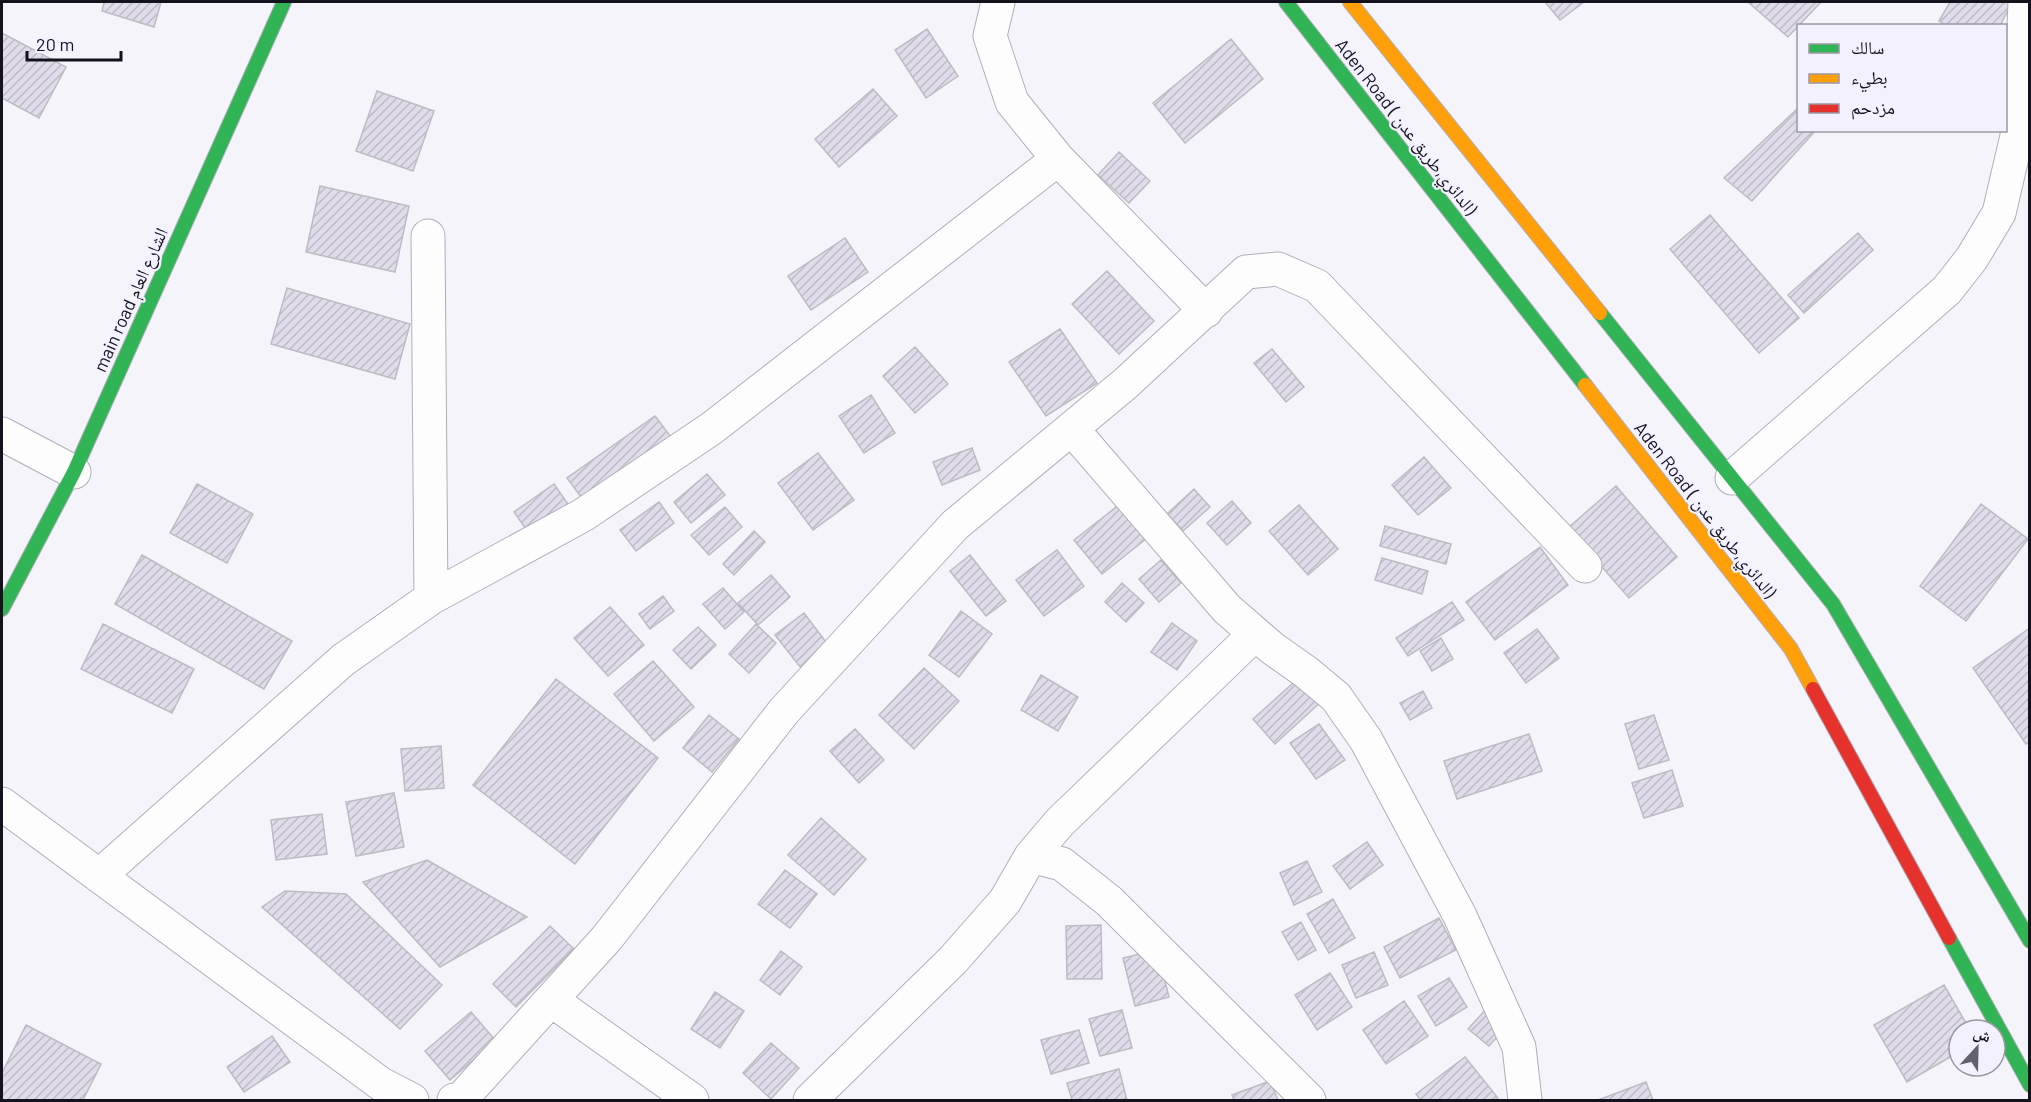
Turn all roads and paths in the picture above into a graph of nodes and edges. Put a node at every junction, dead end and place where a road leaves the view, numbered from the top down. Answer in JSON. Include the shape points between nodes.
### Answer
{"nodes":[{"id":1,"x":284,"y":2,"type":"edge"},
{"id":2,"x":998,"y":2,"type":"edge"},
{"id":3,"x":1286,"y":2,"type":"edge"},
{"id":4,"x":1350,"y":2,"type":"edge"},
{"id":5,"x":2025,"y":2,"type":"edge"},
{"id":6,"x":1058,"y":159,"type":"junction"},
{"id":7,"x":428,"y":236,"type":"dead end"},
{"id":8,"x":1206,"y":311,"type":"junction"},
{"id":9,"x":1072,"y":429,"type":"junction"},
{"id":10,"x":2,"y":434,"type":"edge"},
{"id":11,"x":74,"y":472,"type":"junction"},
{"id":12,"x":1732,"y":477,"type":"junction"},
{"id":13,"x":1585,"y":566,"type":"dead end"},
{"id":14,"x":431,"y":598,"type":"junction"},
{"id":15,"x":2,"y":609,"type":"edge"},
{"id":16,"x":1255,"y":634,"type":"junction"},
{"id":17,"x":2,"y":804,"type":"edge"},
{"id":18,"x":1031,"y":856,"type":"junction"},
{"id":19,"x":99,"y":876,"type":"junction"},
{"id":20,"x":2030,"y":941,"type":"edge"},
{"id":21,"x":551,"y":1000,"type":"junction"},
{"id":22,"x":2030,"y":1085,"type":"edge"},
{"id":23,"x":412,"y":1101,"type":"edge"},
{"id":24,"x":454,"y":1101,"type":"edge"},
{"id":25,"x":692,"y":1101,"type":"edge"},
{"id":26,"x":810,"y":1101,"type":"edge"},
{"id":27,"x":1309,"y":1101,"type":"edge"},
{"id":28,"x":1525,"y":1101,"type":"edge"}],
"edges":[{"from":1,"to":11,"type":"main road","name":"main road الشارع العام"},
{"from":2,"to":6,"type":"street","via":[[990,36],[1012,102]]},
{"from":3,"to":22,"type":"main road","name":"Aden Road ( الدائري,طريق عدن)","via":[[1305,18],[1791,649]]},
{"from":4,"to":12,"type":"main road","name":"Aden Road ( الدائري,طريق عدن)"},
{"from":5,"to":12,"type":"street","via":[[2020,123],[1999,213],[1972,258],[1947,290]]},
{"from":6,"to":8,"type":"street"},
{"from":6,"to":14,"type":"street","via":[[712,428],[583,515]]},
{"from":7,"to":14,"type":"street"},
{"from":8,"to":9,"type":"street"},
{"from":8,"to":13,"type":"street","via":[[1246,272],[1278,269],[1317,286]]},
{"from":9,"to":16,"type":"street","via":[[1227,609]]},
{"from":9,"to":21,"type":"street","via":[[955,525],[784,711],[607,938]]},
{"from":10,"to":11,"type":"street"},
{"from":11,"to":15,"type":"main road","name":"main road الشارع العام"},
{"from":12,"to":20,"type":"main road","name":"Aden Road ( الدائري,طريق عدن)","via":[[1833,604]]},
{"from":14,"to":19,"type":"street","via":[[343,660]]},
{"from":16,"to":18,"type":"street","via":[[1060,822]]},
{"from":16,"to":28,"type":"street","via":[[1336,697],[1366,740],[1460,916],[1519,1047]]},
{"from":17,"to":19,"type":"street"},
{"from":18,"to":26,"type":"street","via":[[1005,901],[953,960]]},
{"from":18,"to":27,"type":"street","via":[[1062,864],[1109,900]]},
{"from":19,"to":23,"type":"street","via":[[381,1084]]},
{"from":21,"to":24,"type":"street","via":[[462,1098]]},
{"from":21,"to":25,"type":"street"}]}
